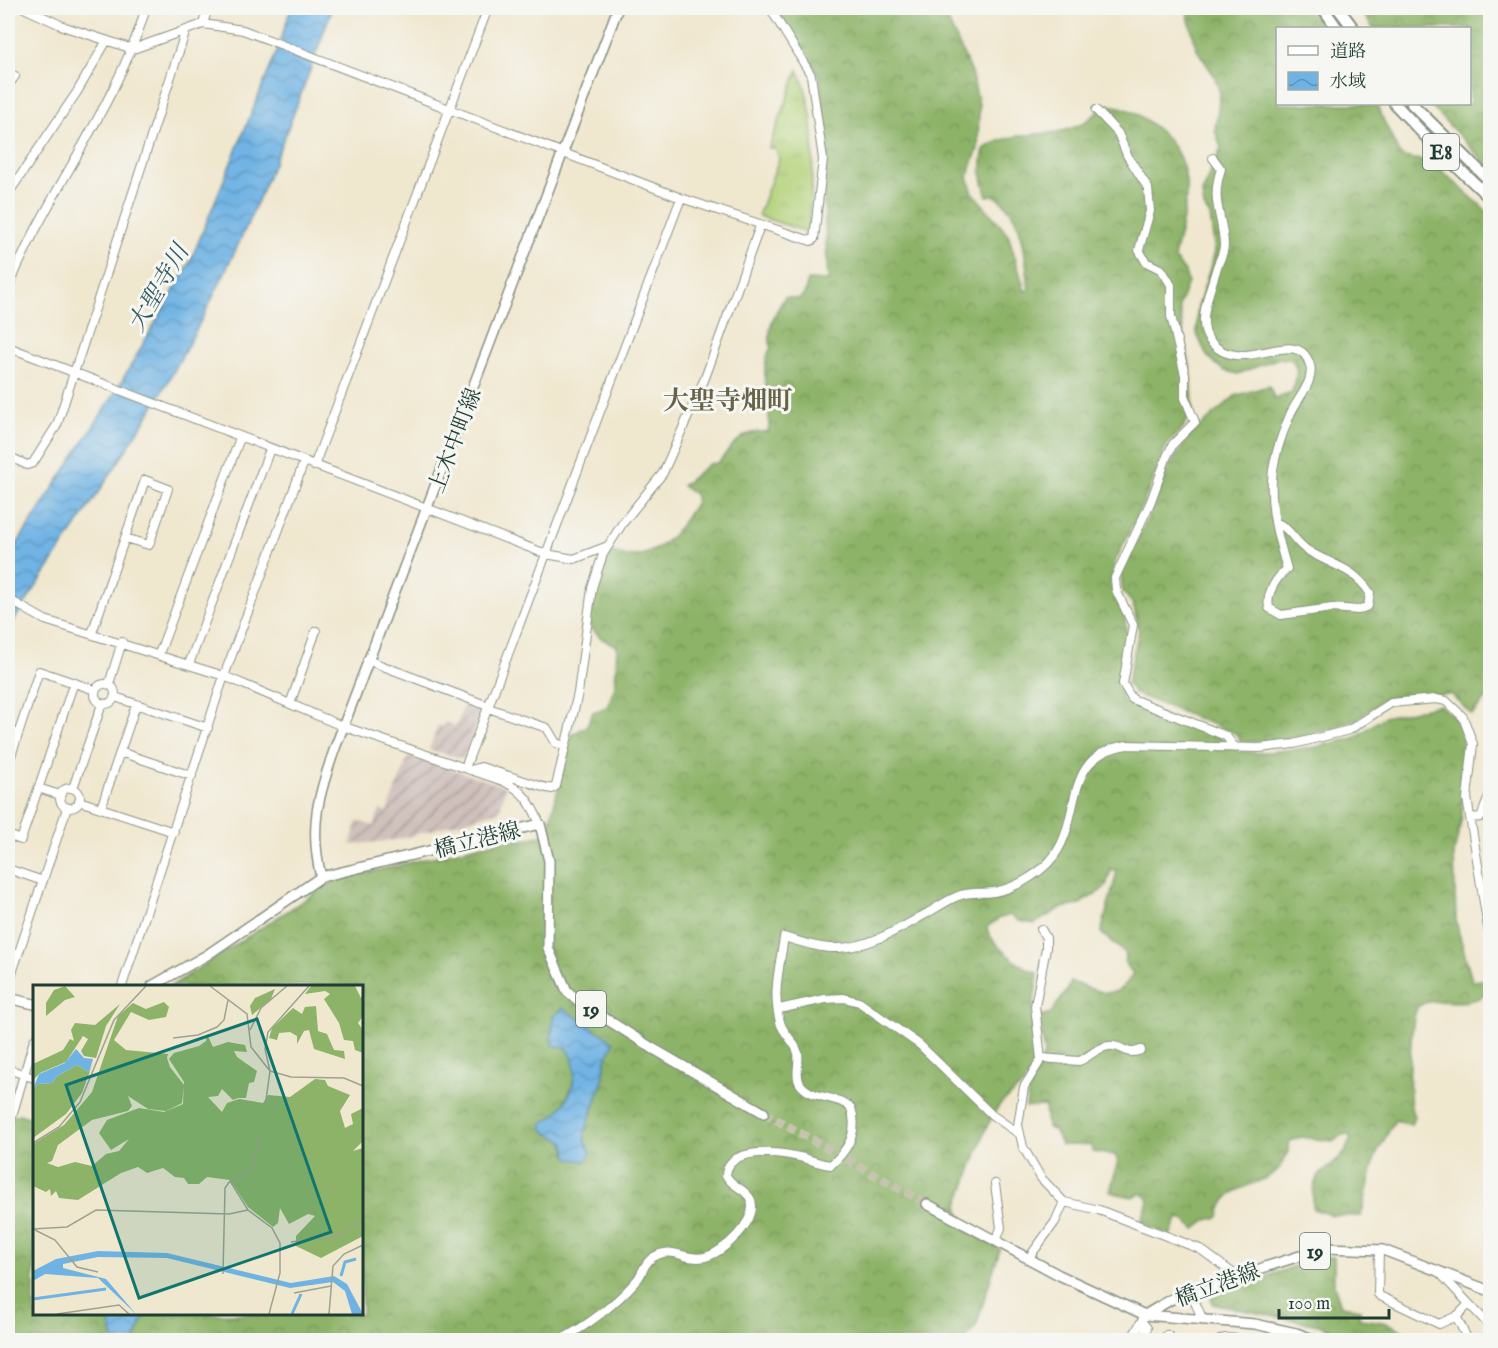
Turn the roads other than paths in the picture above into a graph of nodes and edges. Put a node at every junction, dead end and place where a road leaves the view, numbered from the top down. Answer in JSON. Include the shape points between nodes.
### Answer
{"nodes":[{"id":1,"x":24,"y":8,"type":"edge"},
{"id":2,"x":146,"y":8,"type":"edge"},
{"id":3,"x":208,"y":8,"type":"edge"},
{"id":4,"x":488,"y":8,"type":"edge"},
{"id":5,"x":618,"y":8,"type":"edge"},
{"id":6,"x":770,"y":8,"type":"edge"},
{"id":7,"x":1323,"y":8,"type":"edge"},
{"id":8,"x":1338,"y":8,"type":"edge"},
{"id":9,"x":203,"y":24,"type":"junction"},
{"id":10,"x":1336,"y":27,"type":"edge"},
{"id":11,"x":1352,"y":27,"type":"edge"},
{"id":12,"x":186,"y":30,"type":"junction"},
{"id":13,"x":106,"y":42,"type":"junction"},
{"id":14,"x":133,"y":49,"type":"junction"},
{"id":15,"x":15,"y":76,"type":"dead end"},
{"id":16,"x":8,"y":86,"type":"edge"},
{"id":17,"x":1396,"y":105,"type":"edge"},
{"id":18,"x":1413,"y":105,"type":"edge"},
{"id":19,"x":1096,"y":110,"type":"dead end"},
{"id":20,"x":449,"y":111,"type":"junction"},
{"id":21,"x":564,"y":152,"type":"junction"},
{"id":22,"x":1214,"y":158,"type":"dead end"},
{"id":23,"x":1491,"y":181,"type":"edge"},
{"id":24,"x":8,"y":194,"type":"edge"},
{"id":25,"x":681,"y":198,"type":"junction"},
{"id":26,"x":1491,"y":198,"type":"edge"},
{"id":27,"x":760,"y":226,"type":"junction"},
{"id":28,"x":8,"y":289,"type":"edge"},
{"id":29,"x":8,"y":347,"type":"edge"},
{"id":30,"x":74,"y":370,"type":"junction"},
{"id":31,"x":240,"y":438,"type":"junction"},
{"id":32,"x":270,"y":449,"type":"junction"},
{"id":33,"x":8,"y":456,"type":"edge"},
{"id":34,"x":304,"y":462,"type":"junction"},
{"id":35,"x":314,"y":466,"type":"junction"},
{"id":36,"x":428,"y":509,"type":"junction"},
{"id":37,"x":1275,"y":522,"type":"junction"},
{"id":38,"x":125,"y":538,"type":"junction"},
{"id":39,"x":608,"y":546,"type":"junction"},
{"id":40,"x":546,"y":554,"type":"junction"},
{"id":41,"x":8,"y":599,"type":"edge"},
{"id":42,"x":316,"y":631,"type":"dead end"},
{"id":43,"x":92,"y":633,"type":"junction"},
{"id":44,"x":122,"y":642,"type":"junction"},
{"id":45,"x":159,"y":654,"type":"junction"},
{"id":46,"x":367,"y":660,"type":"junction"},
{"id":47,"x":189,"y":664,"type":"junction"},
{"id":48,"x":224,"y":676,"type":"junction"},
{"id":49,"x":74,"y":682,"type":"junction"},
{"id":50,"x":109,"y":684,"type":"junction"},
{"id":51,"x":95,"y":690,"type":"junction"},
{"id":52,"x":115,"y":697,"type":"junction"},
{"id":53,"x":102,"y":704,"type":"junction"},
{"id":54,"x":290,"y":704,"type":"junction"},
{"id":55,"x":136,"y":705,"type":"junction"},
{"id":56,"x":488,"y":707,"type":"junction"},
{"id":57,"x":342,"y":726,"type":"junction"},
{"id":58,"x":208,"y":728,"type":"junction"},
{"id":59,"x":565,"y":746,"type":"junction"},
{"id":60,"x":1235,"y":748,"type":"junction"},
{"id":61,"x":120,"y":752,"type":"junction"},
{"id":62,"x":8,"y":765,"type":"edge"},
{"id":63,"x":468,"y":769,"type":"junction"},
{"id":64,"x":192,"y":776,"type":"junction"},
{"id":65,"x":38,"y":788,"type":"junction"},
{"id":66,"x":73,"y":788,"type":"junction"},
{"id":67,"x":1491,"y":794,"type":"edge"},
{"id":68,"x":60,"y":795,"type":"junction"},
{"id":69,"x":80,"y":801,"type":"junction"},
{"id":70,"x":67,"y":808,"type":"junction"},
{"id":71,"x":101,"y":808,"type":"junction"},
{"id":72,"x":1470,"y":818,"type":"junction"},
{"id":73,"x":540,"y":824,"type":"junction"},
{"id":74,"x":174,"y":832,"type":"junction"},
{"id":75,"x":8,"y":835,"type":"edge"},
{"id":76,"x":8,"y":869,"type":"edge"},
{"id":77,"x":321,"y":877,"type":"junction"},
{"id":78,"x":43,"y":881,"type":"junction"},
{"id":79,"x":1041,"y":928,"type":"dead end"},
{"id":80,"x":1491,"y":940,"type":"edge"},
{"id":81,"x":8,"y":985,"type":"edge"},
{"id":82,"x":123,"y":985,"type":"edge"},
{"id":83,"x":155,"y":985,"type":"edge"},
{"id":84,"x":8,"y":998,"type":"edge"},
{"id":85,"x":33,"y":1004,"type":"edge"},
{"id":86,"x":779,"y":1009,"type":"junction"},
{"id":87,"x":33,"y":1043,"type":"edge"},
{"id":88,"x":1141,"y":1050,"type":"dead end"},
{"id":89,"x":1041,"y":1059,"type":"junction"},
{"id":90,"x":8,"y":1070,"type":"edge"},
{"id":91,"x":23,"y":1075,"type":"junction"},
{"id":92,"x":33,"y":1078,"type":"edge"},
{"id":93,"x":764,"y":1113,"type":"tunnel mouth"},
{"id":94,"x":8,"y":1130,"type":"edge"},
{"id":95,"x":1018,"y":1133,"type":"junction"},
{"id":96,"x":995,"y":1184,"type":"dead end"},
{"id":97,"x":1064,"y":1202,"type":"junction"},
{"id":98,"x":927,"y":1204,"type":"tunnel mouth"},
{"id":99,"x":996,"y":1241,"type":"junction"},
{"id":100,"x":1379,"y":1250,"type":"junction"},
{"id":101,"x":1028,"y":1259,"type":"junction"},
{"id":102,"x":1436,"y":1269,"type":"junction"},
{"id":103,"x":1238,"y":1277,"type":"junction"},
{"id":104,"x":1491,"y":1291,"type":"edge"},
{"id":105,"x":1196,"y":1293,"type":"junction"},
{"id":106,"x":1469,"y":1304,"type":"junction"},
{"id":107,"x":1456,"y":1316,"type":"junction"},
{"id":108,"x":1144,"y":1318,"type":"junction"},
{"id":109,"x":1203,"y":1320,"type":"junction"},
{"id":110,"x":1491,"y":1326,"type":"edge"},
{"id":111,"x":1295,"y":1337,"type":"edge"},
{"id":112,"x":560,"y":1341,"type":"edge"},
{"id":113,"x":1131,"y":1341,"type":"edge"},
{"id":114,"x":1141,"y":1341,"type":"edge"},
{"id":115,"x":1162,"y":1341,"type":"edge"},
{"id":116,"x":1174,"y":1341,"type":"edge"},
{"id":117,"x":1220,"y":1341,"type":"edge"},
{"id":118,"x":1254,"y":1341,"type":"edge"},
{"id":119,"x":1315,"y":1341,"type":"edge"},
{"id":120,"x":1468,"y":1341,"type":"edge"}],
"edges":[{"from":1,"to":13,"type":"street"},
{"from":2,"to":14,"type":"street"},
{"from":3,"to":9,"type":"street"},
{"from":4,"to":20,"type":"street"},
{"from":5,"to":21,"type":"main road","name":"上木中町線"},
{"from":6,"to":27,"type":"street","via":[[811,75],[823,159],[814,239],[811,242]]},
{"from":7,"to":10,"type":"highway"},
{"from":8,"to":11,"type":"highway"},
{"from":9,"to":12,"type":"street"},
{"from":9,"to":20,"type":"street","via":[[243,30]]},
{"from":12,"to":14,"type":"street"},
{"from":12,"to":30,"type":"street"},
{"from":13,"to":14,"type":"street"},
{"from":13,"to":24,"type":"street"},
{"from":14,"to":28,"type":"street","via":[[33,232]]},
{"from":15,"to":16,"type":"street"},
{"from":17,"to":26,"type":"highway","number":"E8"},
{"from":18,"to":23,"type":"highway","number":"E8"},
{"from":19,"to":60,"type":"street","via":[[1118,133],[1148,188],[1150,211],[1139,250],[1146,262],[1162,270],[1171,285],[1171,316],[1185,375],[1185,398],[1195,422],[1173,444],[1115,578],[1116,590],[1133,625],[1123,684],[1132,699],[1226,736]]},
{"from":20,"to":21,"type":"street"},
{"from":20,"to":35,"type":"street"},
{"from":21,"to":25,"type":"street"},
{"from":21,"to":36,"type":"main road","name":"上木中町線"},
{"from":22,"to":37,"type":"street","via":[[1221,169],[1215,197],[1224,245],[1207,305],[1205,332],[1210,342],[1229,355],[1291,348],[1302,353],[1310,364],[1310,374],[1286,424],[1273,472]]},
{"from":25,"to":27,"type":"street"},
{"from":25,"to":40,"type":"street"},
{"from":27,"to":39,"type":"street","via":[[705,378],[663,473]]},
{"from":29,"to":30,"type":"street"},
{"from":30,"to":31,"type":"street"},
{"from":30,"to":33,"type":"street","via":[[57,425],[33,463],[27,465]]},
{"from":31,"to":32,"type":"street"},
{"from":31,"to":45,"type":"street"},
{"from":32,"to":34,"type":"street"},
{"from":32,"to":47,"type":"street"},
{"from":34,"to":35,"type":"street"},
{"from":34,"to":48,"type":"street"},
{"from":35,"to":36,"type":"street"},
{"from":36,"to":40,"type":"street"},
{"from":36,"to":46,"type":"main road","name":"上木中町線"},
{"from":37,"to":37,"type":"street","via":[[1287,569],[1273,585],[1268,602],[1272,611],[1281,615],[1368,606],[1370,593],[1354,574],[1307,550],[1285,526]]},
{"from":38,"to":38,"type":"street","via":[[145,480],[168,489],[149,545]]},
{"from":38,"to":43,"type":"street"},
{"from":39,"to":40,"type":"street","via":[[574,559]]},
{"from":39,"to":59,"type":"street","via":[[592,588],[578,693]]},
{"from":40,"to":56,"type":"street"},
{"from":41,"to":43,"type":"street","via":[[37,615]]},
{"from":42,"to":54,"type":"street"},
{"from":43,"to":44,"type":"street"},
{"from":44,"to":45,"type":"street"},
{"from":44,"to":50,"type":"street"},
{"from":45,"to":47,"type":"street"},
{"from":46,"to":56,"type":"street"},
{"from":46,"to":57,"type":"main road","name":"上木中町線"},
{"from":47,"to":48,"type":"street"},
{"from":48,"to":54,"type":"street"},
{"from":48,"to":58,"type":"street"},
{"from":49,"to":51,"type":"street"},
{"from":49,"to":62,"type":"street","via":[[39,671]]},
{"from":49,"to":65,"type":"street"},
{"from":50,"to":51,"type":"street","via":[[102,683]]},
{"from":50,"to":52,"type":"street"},
{"from":51,"to":53,"type":"street"},
{"from":52,"to":53,"type":"street"},
{"from":52,"to":55,"type":"street"},
{"from":53,"to":66,"type":"street"},
{"from":54,"to":57,"type":"street"},
{"from":55,"to":58,"type":"street"},
{"from":55,"to":61,"type":"street"},
{"from":56,"to":59,"type":"street","via":[[547,728],[556,743]]},
{"from":56,"to":63,"type":"street"},
{"from":57,"to":63,"type":"street"},
{"from":57,"to":77,"type":"main road","name":"上木中町線","via":[[316,811],[315,852]]},
{"from":58,"to":64,"type":"street"},
{"from":59,"to":63,"type":"street","via":[[558,782],[552,789],[481,767]]},
{"from":60,"to":72,"type":"street","via":[[1294,744],[1338,735],[1358,726],[1386,704],[1441,699],[1459,711],[1473,744],[1467,785]]},
{"from":60,"to":86,"type":"street","via":[[1135,744],[1107,749],[1079,778],[1057,851],[1046,865],[1023,881],[995,892],[958,896],[856,945],[831,948],[784,937],[776,978]]},
{"from":61,"to":64,"type":"street"},
{"from":61,"to":71,"type":"street"},
{"from":63,"to":73,"type":"street","via":[[519,789],[531,802]]},
{"from":64,"to":74,"type":"street"},
{"from":65,"to":68,"type":"street"},
{"from":65,"to":75,"type":"street","via":[[21,840]]},
{"from":66,"to":68,"type":"street"},
{"from":66,"to":69,"type":"street"},
{"from":67,"to":72,"type":"street","via":[[1481,817]]},
{"from":68,"to":70,"type":"street"},
{"from":69,"to":70,"type":"street"},
{"from":69,"to":71,"type":"street"},
{"from":70,"to":78,"type":"street"},
{"from":71,"to":74,"type":"street"},
{"from":72,"to":80,"type":"street"},
{"from":73,"to":77,"type":"main road","name":"橋立港線"},
{"from":73,"to":93,"type":"main road","name":"橋立港線","number":"19","via":[[549,861],[548,948],[567,991],[652,1048]]},
{"from":74,"to":82,"type":"street"},
{"from":76,"to":78,"type":"street"},
{"from":77,"to":83,"type":"main road","name":"橋立港線"},
{"from":78,"to":81,"type":"street"},
{"from":79,"to":89,"type":"street","via":[[1046,948],[1035,1006]]},
{"from":84,"to":85,"type":"main road"},
{"from":86,"to":95,"type":"street","via":[[825,999],[859,1002],[920,1044],[992,1115]]},
{"from":86,"to":112,"type":"street","via":[[781,1025],[799,1055],[800,1085],[851,1108],[855,1128],[849,1143],[831,1165],[792,1155],[747,1154],[735,1158],[726,1168],[726,1175],[750,1199],[748,1222],[709,1256],[693,1258],[669,1251],[653,1257],[630,1287]]},
{"from":87,"to":91,"type":"street"},
{"from":88,"to":89,"type":"street","via":[[1131,1054],[1110,1046],[1094,1050],[1083,1061]]},
{"from":89,"to":95,"type":"street","via":[[1024,1087]]},
{"from":90,"to":91,"type":"street"},
{"from":91,"to":92,"type":"street"},
{"from":91,"to":94,"type":"street"},
{"from":95,"to":97,"type":"street","via":[[1034,1169]]},
{"from":96,"to":99,"type":"street","via":[[1001,1228]]},
{"from":97,"to":101,"type":"street","via":[[1055,1222]]},
{"from":97,"to":103,"type":"street","via":[[1099,1210],[1200,1249]]},
{"from":98,"to":99,"type":"main road"},
{"from":99,"to":101,"type":"main road"},
{"from":100,"to":102,"type":"main road","name":"橋立港線","number":"19"},
{"from":100,"to":103,"type":"main road","name":"橋立港線","number":"19","via":[[1325,1248]]},
{"from":100,"to":107,"type":"street","via":[[1380,1296],[1435,1323]]},
{"from":101,"to":108,"type":"main road"},
{"from":102,"to":104,"type":"main road","name":"橋立港線","number":"19"},
{"from":102,"to":106,"type":"street"},
{"from":103,"to":105,"type":"main road","name":"橋立港線","number":"19"},
{"from":105,"to":108,"type":"main road","name":"橋立港線","number":"19","via":[[1177,1296]]},
{"from":105,"to":109,"type":"street","via":[[1193,1298]]},
{"from":106,"to":107,"type":"street"},
{"from":106,"to":110,"type":"street"},
{"from":107,"to":120,"type":"street"},
{"from":108,"to":109,"type":"main road"},
{"from":108,"to":113,"type":"street"},
{"from":108,"to":114,"type":"street","via":[[1147,1328]]},
{"from":109,"to":111,"type":"main road","via":[[1255,1324]]},
{"from":111,"to":119,"type":"main road"},
{"from":115,"to":116,"type":"street","via":[[1167,1335]]},
{"from":117,"to":118,"type":"street"}]}
